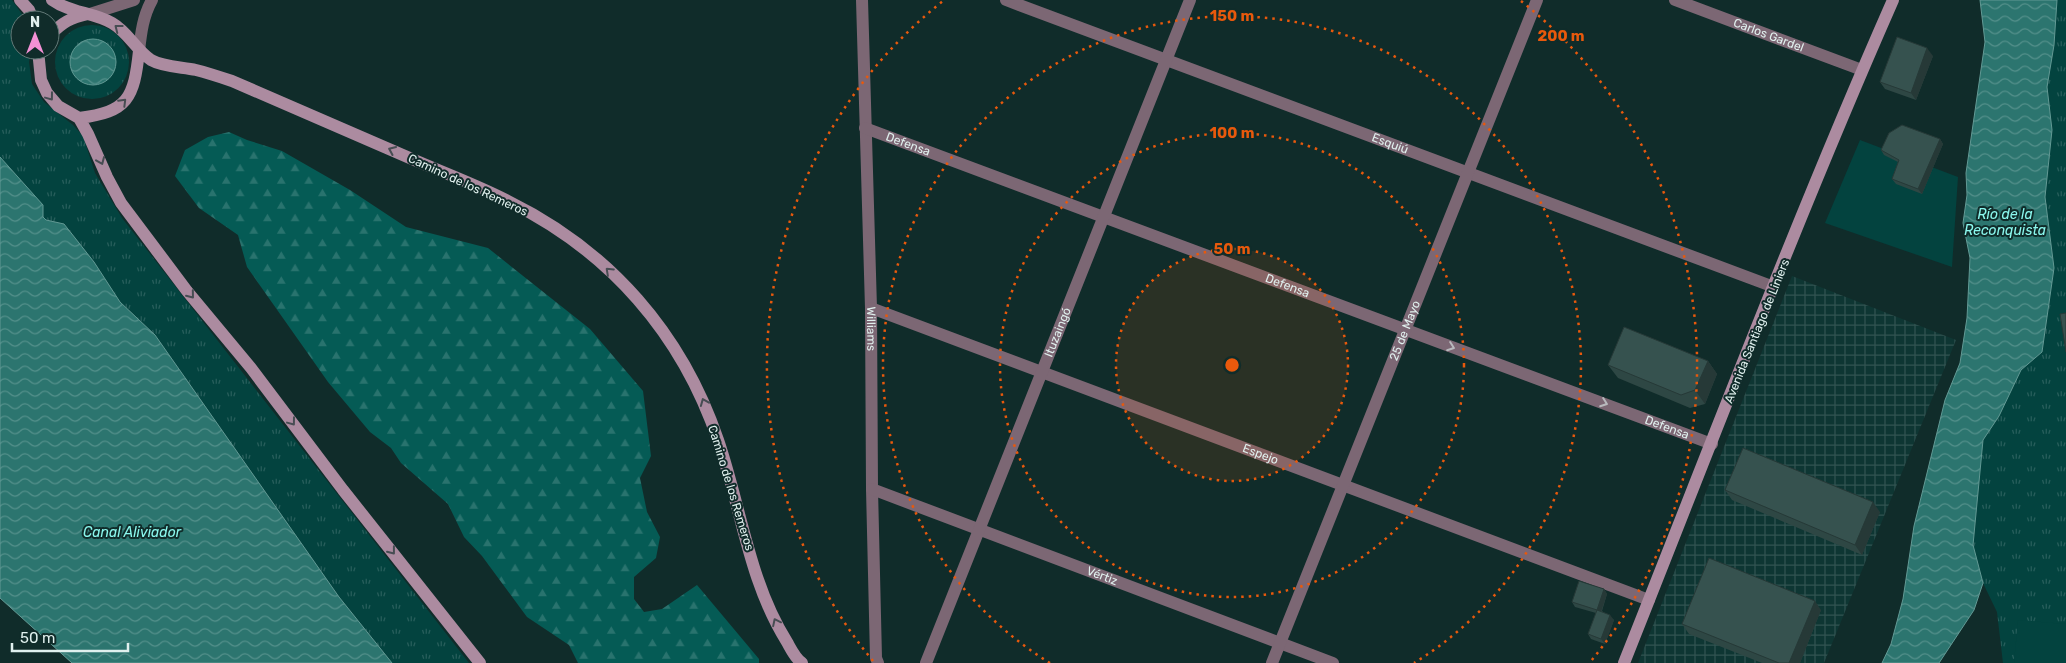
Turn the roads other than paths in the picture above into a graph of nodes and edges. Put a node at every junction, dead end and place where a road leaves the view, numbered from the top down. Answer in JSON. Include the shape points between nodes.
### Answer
{"nodes":[{"id":1,"x":20,"y":0,"type":"edge"},
{"id":2,"x":52,"y":0,"type":"edge"},
{"id":3,"x":134,"y":0,"type":"edge"},
{"id":4,"x":152,"y":0,"type":"edge"},
{"id":5,"x":862,"y":0,"type":"edge"},
{"id":6,"x":1006,"y":0,"type":"edge"},
{"id":7,"x":1190,"y":0,"type":"edge"},
{"id":8,"x":1537,"y":0,"type":"edge"},
{"id":9,"x":1675,"y":0,"type":"edge"},
{"id":10,"x":1893,"y":0,"type":"edge"},
{"id":11,"x":29,"y":10,"type":"edge"},
{"id":12,"x":90,"y":14,"type":"junction"},
{"id":13,"x":60,"y":25,"type":"edge"},
{"id":14,"x":139,"y":50,"type":"junction"},
{"id":15,"x":39,"y":60,"type":"edge"},
{"id":16,"x":40,"y":60,"type":"edge"},
{"id":17,"x":1165,"y":60,"type":"junction"},
{"id":18,"x":39,"y":64,"type":"junction"},
{"id":19,"x":1862,"y":70,"type":"junction"},
{"id":20,"x":79,"y":118,"type":"junction"},
{"id":21,"x":865,"y":128,"type":"junction"},
{"id":22,"x":1468,"y":173,"type":"junction"},
{"id":23,"x":1104,"y":217,"type":"junction"},
{"id":24,"x":1774,"y":287,"type":"junction"},
{"id":25,"x":871,"y":308,"type":"junction"},
{"id":26,"x":1406,"y":330,"type":"junction"},
{"id":27,"x":1043,"y":372,"type":"junction"},
{"id":28,"x":1712,"y":444,"type":"junction"},
{"id":29,"x":1344,"y":485,"type":"junction"},
{"id":30,"x":872,"y":488,"type":"junction"},
{"id":31,"x":980,"y":530,"type":"junction"},
{"id":32,"x":1649,"y":600,"type":"junction"},
{"id":33,"x":1280,"y":643,"type":"junction"},
{"id":34,"x":877,"y":660,"type":"edge"},
{"id":35,"x":480,"y":663,"type":"edge"},
{"id":36,"x":802,"y":663,"type":"edge"},
{"id":37,"x":926,"y":663,"type":"edge"},
{"id":38,"x":1272,"y":663,"type":"edge"},
{"id":39,"x":1333,"y":663,"type":"edge"},
{"id":40,"x":1624,"y":663,"type":"edge"}],
"edges":[{"from":1,"to":11,"type":"main road"},
{"from":2,"to":12,"type":"main road","name":"Camino de los Remeros","via":[[61,6]]},
{"from":3,"to":12,"type":"street"},
{"from":4,"to":14,"type":"street","via":[[146,10]]},
{"from":5,"to":21,"type":"street","name":"Williams"},
{"from":6,"to":17,"type":"street","name":"Esquiú"},
{"from":7,"to":17,"type":"street","name":"Ituzaingó"},
{"from":8,"to":22,"type":"street","name":"25 de Mayo"},
{"from":9,"to":19,"type":"street","name":"Carlos Gardel"},
{"from":10,"to":19,"type":"main road","name":"Avenida Santiago de Liniers"},
{"from":12,"to":13,"type":"main road","via":[[70,18]]},
{"from":14,"to":12,"type":"main road","name":"Camino de los Remeros","one_way":true,"via":[[114,24]]},
{"from":20,"to":14,"type":"main road","one_way":true,"via":[[115,109],[124,101],[131,93],[136,78]]},
{"from":36,"to":14,"type":"main road","name":"Camino de los Remeros","one_way":true,"via":[[775,624],[768,606],[719,442],[697,387],[678,352],[650,314],[591,254],[554,227],[509,201],[232,81],[153,61]]},
{"from":15,"to":18,"type":"main road"},
{"from":16,"to":18,"type":"main road"},
{"from":17,"to":22,"type":"street","name":"Esquiú"},
{"from":17,"to":23,"type":"street","name":"Ituzaingó"},
{"from":18,"to":20,"type":"main road","one_way":true,"via":[[47,93],[58,106]]},
{"from":19,"to":24,"type":"main road","name":"Avenida Santiago de Liniers"},
{"from":20,"to":35,"type":"main road","one_way":true,"via":[[121,203]]},
{"from":21,"to":23,"type":"street","name":"Defensa"},
{"from":21,"to":25,"type":"street","name":"Williams"},
{"from":22,"to":24,"type":"street","name":"Esquiú"},
{"from":22,"to":26,"type":"street","name":"25 de Mayo"},
{"from":23,"to":26,"type":"street","name":"Defensa"},
{"from":23,"to":27,"type":"street","name":"Ituzaingó"},
{"from":24,"to":28,"type":"main road","name":"Avenida Santiago de Liniers"},
{"from":25,"to":27,"type":"street","name":"Espejo"},
{"from":25,"to":30,"type":"street","name":"Williams"},
{"from":26,"to":28,"type":"street","name":"Defensa","one_way":true},
{"from":26,"to":29,"type":"street","name":"25 de Mayo"},
{"from":27,"to":29,"type":"street","name":"Espejo"},
{"from":27,"to":31,"type":"street","name":"Ituzaingó"},
{"from":28,"to":32,"type":"main road","name":"Avenida Santiago de Liniers"},
{"from":29,"to":32,"type":"street","name":"Espejo"},
{"from":29,"to":33,"type":"street","name":"25 de Mayo"},
{"from":30,"to":31,"type":"street","name":"Vértiz"},
{"from":30,"to":34,"type":"street","name":"Williams"},
{"from":31,"to":33,"type":"street","name":"Vértiz"},
{"from":31,"to":37,"type":"street","name":"Ituzaingó"},
{"from":32,"to":40,"type":"main road","name":"Avenida Santiago de Liniers"},
{"from":33,"to":38,"type":"street","name":"25 de Mayo"},
{"from":33,"to":39,"type":"street","name":"Vértiz"}]}
